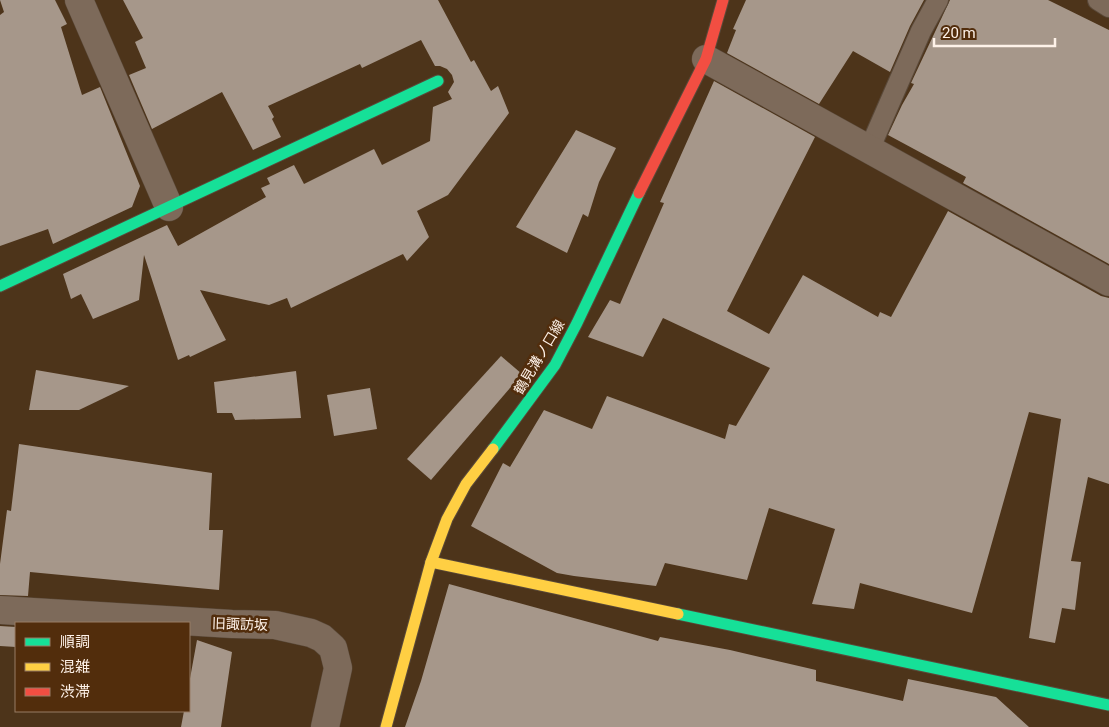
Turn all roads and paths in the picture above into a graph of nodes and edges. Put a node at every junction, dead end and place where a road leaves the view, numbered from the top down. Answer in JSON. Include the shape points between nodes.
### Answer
{"nodes":[{"id":1,"x":79,"y":0,"type":"edge"},
{"id":2,"x":723,"y":0,"type":"edge"},
{"id":3,"x":938,"y":0,"type":"edge"},
{"id":4,"x":1098,"y":0,"type":"edge"},
{"id":5,"x":1109,"y":6,"type":"edge"},
{"id":6,"x":706,"y":59,"type":"junction"},
{"id":7,"x":438,"y":81,"type":"dead end"},
{"id":8,"x":869,"y":150,"type":"junction"},
{"id":9,"x":169,"y":207,"type":"junction"},
{"id":10,"x":1109,"y":282,"type":"edge"},
{"id":11,"x":0,"y":286,"type":"edge"},
{"id":12,"x":431,"y":562,"type":"junction"},
{"id":13,"x":0,"y":610,"type":"edge"},
{"id":14,"x":1109,"y":705,"type":"edge"},
{"id":15,"x":325,"y":727,"type":"edge"},
{"id":16,"x":386,"y":727,"type":"edge"}],
"edges":[{"from":1,"to":9,"type":"street"},
{"from":2,"to":6,"type":"street","name":"鶴見溝ノ口線"},
{"from":3,"to":8,"type":"lane"},
{"from":4,"to":5,"type":"lane"},
{"from":6,"to":8,"type":"street"},
{"from":6,"to":12,"type":"street","name":"鶴見溝ノ口線","via":[[555,364],[530,402],[466,484],[447,519]]},
{"from":7,"to":9,"type":"street"},
{"from":8,"to":10,"type":"street"},
{"from":9,"to":11,"type":"street"},
{"from":12,"to":14,"type":"street"},
{"from":12,"to":16,"type":"street","name":"鶴見溝ノ口線"},
{"from":13,"to":15,"type":"street","name":"旧諏訪坂","via":[[276,625],[311,633],[332,648],[338,668]]}]}
